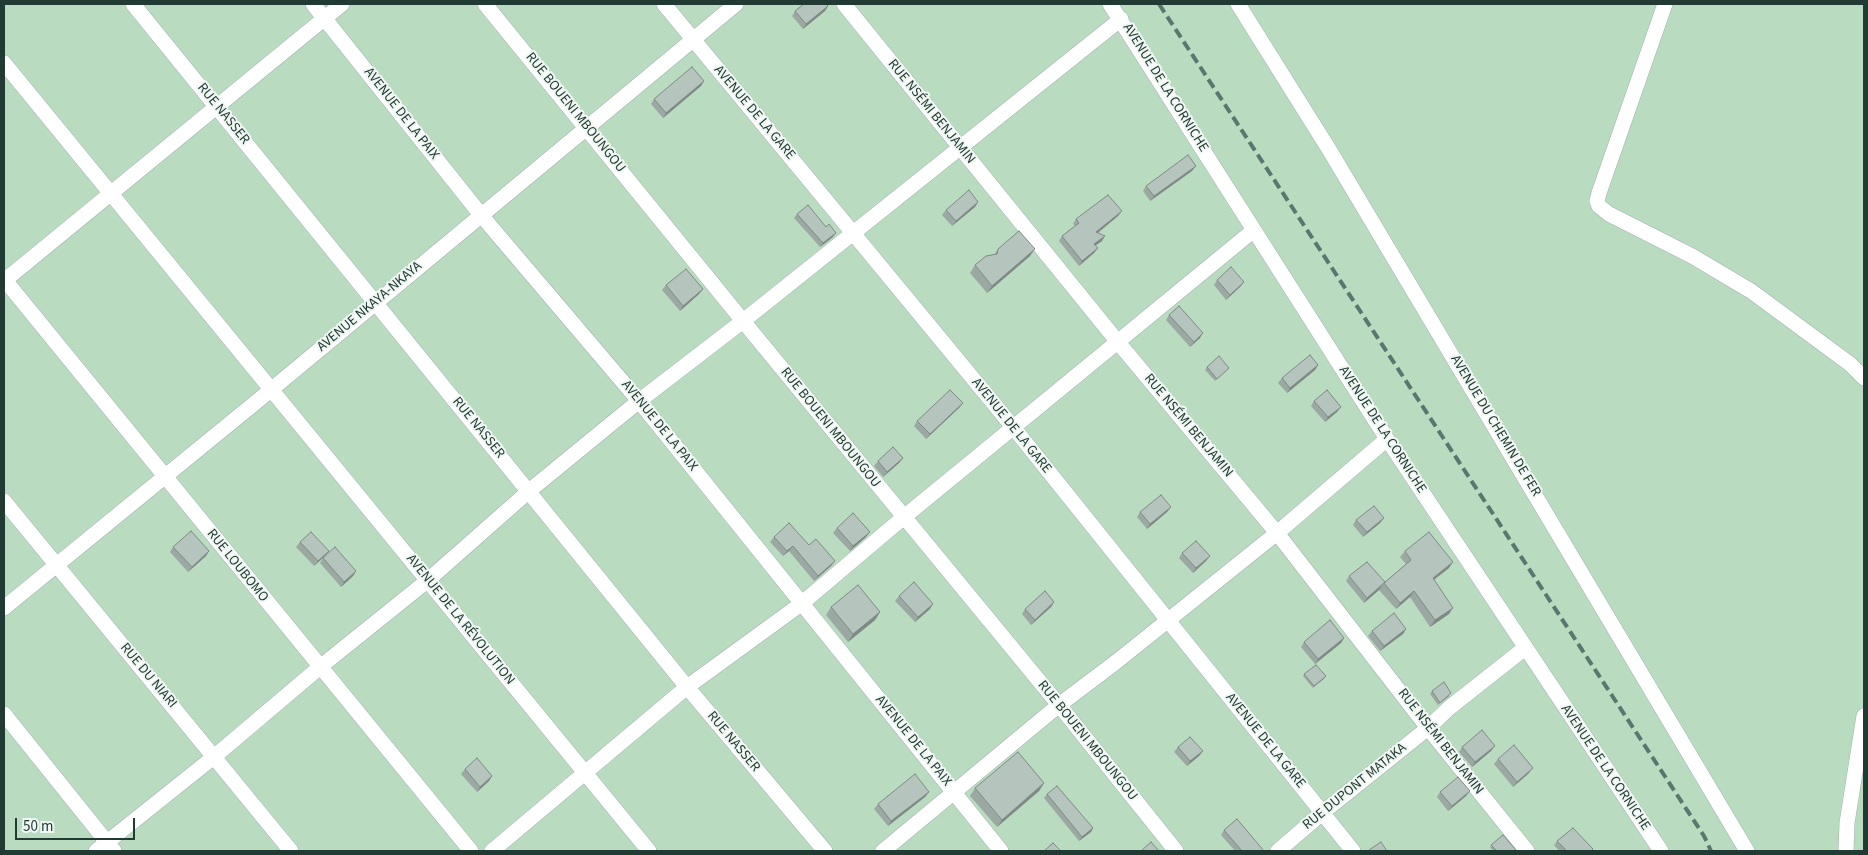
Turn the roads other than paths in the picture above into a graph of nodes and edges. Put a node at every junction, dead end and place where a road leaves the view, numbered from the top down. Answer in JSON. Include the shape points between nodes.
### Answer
{"nodes":[{"id":1,"x":133,"y":4,"type":"edge"},
{"id":2,"x":314,"y":4,"type":"edge"},
{"id":3,"x":342,"y":4,"type":"edge"},
{"id":4,"x":485,"y":4,"type":"edge"},
{"id":5,"x":664,"y":4,"type":"edge"},
{"id":6,"x":736,"y":4,"type":"edge"},
{"id":7,"x":844,"y":4,"type":"edge"},
{"id":8,"x":1110,"y":4,"type":"edge"},
{"id":9,"x":1238,"y":4,"type":"edge"},
{"id":10,"x":1666,"y":4,"type":"edge"},
{"id":11,"x":325,"y":18,"type":"junction"},
{"id":12,"x":1121,"y":18,"type":"junction"},
{"id":13,"x":693,"y":39,"type":"junction"},
{"id":14,"x":4,"y":63,"type":"edge"},
{"id":15,"x":217,"y":107,"type":"junction"},
{"id":16,"x":587,"y":127,"type":"junction"},
{"id":17,"x":960,"y":148,"type":"junction"},
{"id":18,"x":111,"y":193,"type":"junction"},
{"id":19,"x":481,"y":215,"type":"junction"},
{"id":20,"x":1254,"y":230,"type":"junction"},
{"id":21,"x":853,"y":232,"type":"junction"},
{"id":22,"x":4,"y":280,"type":"edge"},
{"id":23,"x":374,"y":302,"type":"junction"},
{"id":24,"x":743,"y":321,"type":"junction"},
{"id":25,"x":1117,"y":340,"type":"junction"},
{"id":26,"x":1864,"y":378,"type":"edge"},
{"id":27,"x":272,"y":389,"type":"junction"},
{"id":28,"x":639,"y":401,"type":"junction"},
{"id":29,"x":1013,"y":427,"type":"junction"},
{"id":30,"x":1387,"y":439,"type":"junction"},
{"id":31,"x":164,"y":477,"type":"junction"},
{"id":32,"x":529,"y":491,"type":"junction"},
{"id":33,"x":4,"y":501,"type":"edge"},
{"id":34,"x":904,"y":517,"type":"junction"},
{"id":35,"x":1277,"y":533,"type":"junction"},
{"id":36,"x":56,"y":566,"type":"junction"},
{"id":37,"x":427,"y":581,"type":"junction"},
{"id":38,"x":801,"y":604,"type":"junction"},
{"id":39,"x":4,"y":608,"type":"edge"},
{"id":40,"x":1168,"y":619,"type":"junction"},
{"id":41,"x":1525,"y":648,"type":"junction"},
{"id":42,"x":320,"y":667,"type":"junction"},
{"id":43,"x":687,"y":687,"type":"junction"},
{"id":44,"x":1059,"y":705,"type":"junction"},
{"id":45,"x":4,"y":714,"type":"edge"},
{"id":46,"x":1864,"y":716,"type":"edge"},
{"id":47,"x":1428,"y":728,"type":"junction"},
{"id":48,"x":215,"y":756,"type":"junction"},
{"id":49,"x":586,"y":774,"type":"junction"},
{"id":50,"x":954,"y":792,"type":"junction"},
{"id":51,"x":1322,"y":813,"type":"junction"},
{"id":52,"x":106,"y":848,"type":"edge"},
{"id":53,"x":291,"y":851,"type":"edge"},
{"id":54,"x":471,"y":851,"type":"edge"},
{"id":55,"x":492,"y":851,"type":"edge"},
{"id":56,"x":649,"y":851,"type":"edge"},
{"id":57,"x":825,"y":851,"type":"edge"},
{"id":58,"x":883,"y":851,"type":"edge"},
{"id":59,"x":1001,"y":851,"type":"edge"},
{"id":60,"x":1176,"y":851,"type":"edge"},
{"id":61,"x":1278,"y":851,"type":"edge"},
{"id":62,"x":1354,"y":851,"type":"edge"},
{"id":63,"x":1527,"y":851,"type":"edge"},
{"id":64,"x":1661,"y":851,"type":"edge"},
{"id":65,"x":1747,"y":851,"type":"edge"},
{"id":66,"x":1846,"y":851,"type":"edge"}],
"edges":[{"from":1,"to":15,"type":"street","name":"RUE NASSER"},
{"from":2,"to":11,"type":"street","name":"AVENUE DE LA PAIX"},
{"from":3,"to":11,"type":"street"},
{"from":4,"to":16,"type":"street","name":"RUE BOUENI MBOUNGOU"},
{"from":5,"to":13,"type":"street","name":"AVENUE DE LA GARE"},
{"from":6,"to":13,"type":"street","name":"AVENUE NKAYA-NKAYA"},
{"from":7,"to":17,"type":"street","name":"RUE NSÉMI BENJAMIN"},
{"from":8,"to":12,"type":"street","name":"AVENUE DE LA CORNICHE"},
{"from":9,"to":65,"type":"street","name":"AVENUE DU CHEMIN DE FER","via":[[1330,150]]},
{"from":10,"to":26,"type":"street","via":[[1599,193],[1599,206],[1744,287],[1850,364]]},
{"from":11,"to":15,"type":"street"},
{"from":11,"to":19,"type":"street","name":"AVENUE DE LA PAIX"},
{"from":12,"to":17,"type":"street"},
{"from":12,"to":20,"type":"street","name":"AVENUE DE LA CORNICHE"},
{"from":13,"to":16,"type":"street","name":"AVENUE NKAYA-NKAYA"},
{"from":13,"to":21,"type":"street","name":"AVENUE DE LA GARE"},
{"from":14,"to":18,"type":"street","name":"AVENUE DE LA RÉVOLUTION"},
{"from":15,"to":18,"type":"street"},
{"from":15,"to":23,"type":"street","name":"RUE NASSER"},
{"from":16,"to":19,"type":"street","name":"AVENUE NKAYA-NKAYA"},
{"from":16,"to":24,"type":"street","name":"RUE BOUENI MBOUNGOU"},
{"from":17,"to":21,"type":"street"},
{"from":17,"to":25,"type":"street","name":"RUE NSÉMI BENJAMIN"},
{"from":18,"to":22,"type":"street"},
{"from":18,"to":27,"type":"street","name":"AVENUE DE LA RÉVOLUTION"},
{"from":19,"to":23,"type":"street","name":"AVENUE NKAYA-NKAYA"},
{"from":19,"to":28,"type":"street","name":"AVENUE DE LA PAIX"},
{"from":20,"to":25,"type":"street"},
{"from":20,"to":30,"type":"street","name":"AVENUE DE LA CORNICHE"},
{"from":21,"to":24,"type":"street"},
{"from":21,"to":29,"type":"street","name":"AVENUE DE LA GARE"},
{"from":22,"to":31,"type":"street","name":"RUE LOUBOMO"},
{"from":23,"to":27,"type":"street","name":"AVENUE NKAYA-NKAYA"},
{"from":23,"to":32,"type":"street","name":"RUE NASSER"},
{"from":24,"to":28,"type":"street"},
{"from":24,"to":34,"type":"street","name":"RUE BOUENI MBOUNGOU"},
{"from":25,"to":29,"type":"street"},
{"from":25,"to":35,"type":"street","name":"RUE NSÉMI BENJAMIN"},
{"from":27,"to":31,"type":"street","name":"AVENUE NKAYA-NKAYA"},
{"from":27,"to":37,"type":"street","name":"AVENUE DE LA RÉVOLUTION"},
{"from":28,"to":32,"type":"street"},
{"from":28,"to":38,"type":"street","name":"AVENUE DE LA PAIX"},
{"from":29,"to":34,"type":"street"},
{"from":29,"to":40,"type":"street","name":"AVENUE DE LA GARE"},
{"from":30,"to":35,"type":"street"},
{"from":30,"to":41,"type":"street","name":"AVENUE DE LA CORNICHE"},
{"from":31,"to":36,"type":"street","name":"AVENUE NKAYA-NKAYA"},
{"from":31,"to":42,"type":"street","name":"RUE LOUBOMO"},
{"from":32,"to":37,"type":"street"},
{"from":32,"to":43,"type":"street","name":"RUE NASSER"},
{"from":33,"to":36,"type":"street","name":"RUE DU NIARI"},
{"from":34,"to":38,"type":"street"},
{"from":34,"to":44,"type":"street","name":"RUE BOUENI MBOUNGOU"},
{"from":35,"to":40,"type":"street"},
{"from":35,"to":47,"type":"street","name":"RUE NSÉMI BENJAMIN"},
{"from":36,"to":39,"type":"street","name":"AVENUE NKAYA-NKAYA"},
{"from":36,"to":48,"type":"street","name":"RUE DU NIARI"},
{"from":37,"to":42,"type":"street"},
{"from":37,"to":49,"type":"street","name":"AVENUE DE LA RÉVOLUTION"},
{"from":38,"to":43,"type":"street"},
{"from":38,"to":50,"type":"street","name":"AVENUE DE LA PAIX"},
{"from":40,"to":44,"type":"street"},
{"from":40,"to":51,"type":"street","name":"AVENUE DE LA GARE"},
{"from":41,"to":47,"type":"street","name":"RUE DUPONT MATAKA","via":[[1448,708]]},
{"from":41,"to":64,"type":"street","name":"AVENUE DE LA CORNICHE"},
{"from":42,"to":48,"type":"street"},
{"from":42,"to":54,"type":"street","name":"RUE LOUBOMO"},
{"from":43,"to":49,"type":"street"},
{"from":43,"to":57,"type":"street","name":"RUE NASSER"},
{"from":44,"to":50,"type":"street"},
{"from":44,"to":60,"type":"street","name":"RUE BOUENI MBOUNGOU"},
{"from":45,"to":52,"type":"street"},
{"from":46,"to":66,"type":"street","via":[[1847,823]]},
{"from":47,"to":51,"type":"street","name":"RUE DUPONT MATAKA"},
{"from":47,"to":63,"type":"street","name":"RUE NSÉMI BENJAMIN"},
{"from":48,"to":52,"type":"street"},
{"from":48,"to":53,"type":"street","name":"RUE DU NIARI"},
{"from":49,"to":55,"type":"street"},
{"from":49,"to":56,"type":"street","name":"AVENUE DE LA RÉVOLUTION"},
{"from":50,"to":58,"type":"street"},
{"from":50,"to":59,"type":"street","name":"AVENUE DE LA PAIX"},
{"from":51,"to":61,"type":"street","name":"RUE DUPONT MATAKA"},
{"from":51,"to":62,"type":"street","name":"AVENUE DE LA GARE"}]}
